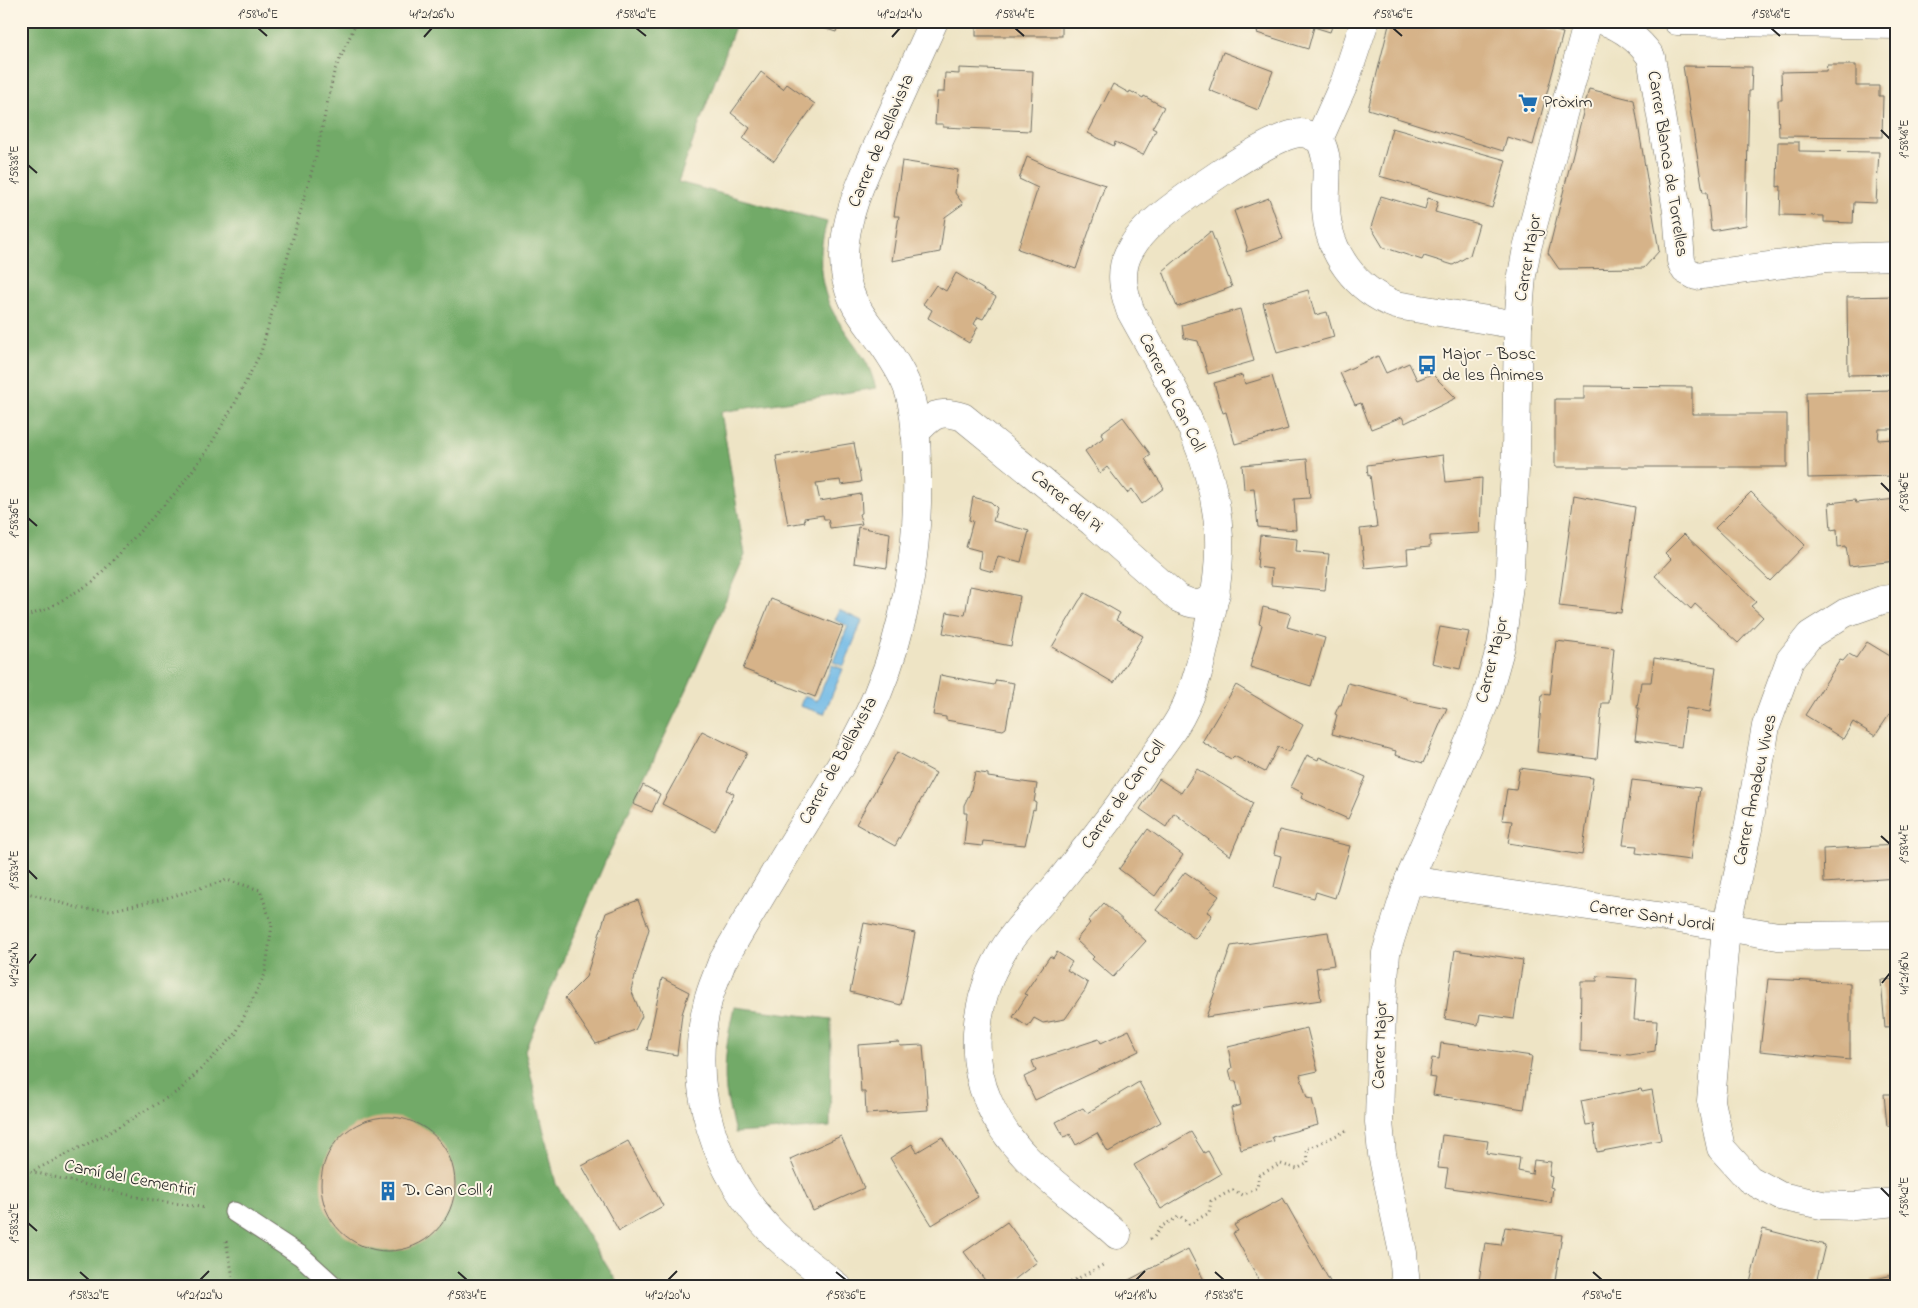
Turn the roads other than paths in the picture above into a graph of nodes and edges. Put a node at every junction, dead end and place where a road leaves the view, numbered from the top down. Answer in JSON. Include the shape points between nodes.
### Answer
{"nodes":[{"id":1,"x":934,"y":21,"type":"edge"},
{"id":2,"x":1364,"y":21,"type":"edge"},
{"id":3,"x":1588,"y":21,"type":"edge"},
{"id":4,"x":1604,"y":21,"type":"edge"},
{"id":5,"x":1676,"y":21,"type":"edge"},
{"id":6,"x":1897,"y":25,"type":"edge"},
{"id":7,"x":1651,"y":58,"type":"junction"},
{"id":8,"x":1319,"y":138,"type":"junction"},
{"id":9,"x":1897,"y":256,"type":"edge"},
{"id":10,"x":1518,"y":325,"type":"junction"},
{"id":11,"x":915,"y":433,"type":"junction"},
{"id":12,"x":1216,"y":594,"type":"junction"},
{"id":13,"x":1897,"y":598,"type":"edge"},
{"id":14,"x":1409,"y":880,"type":"junction"},
{"id":15,"x":1726,"y":928,"type":"junction"},
{"id":16,"x":1897,"y":935,"type":"edge"},
{"id":17,"x":1897,"y":1202,"type":"edge"},
{"id":18,"x":234,"y":1212,"type":"road end"},
{"id":19,"x":1114,"y":1248,"type":"road end"},
{"id":20,"x":335,"y":1287,"type":"edge"},
{"id":21,"x":838,"y":1287,"type":"edge"},
{"id":22,"x":1406,"y":1287,"type":"edge"}],
"edges":[{"from":1,"to":11,"type":"street","name":"Carrer de Bellavista","via":[[861,184],[848,224],[843,257],[845,278],[853,300],[909,390]]},
{"from":2,"to":8,"type":"street","via":[[1345,81]]},
{"from":3,"to":10,"type":"street","name":"Carrer Major","via":[[1527,248]]},
{"from":4,"to":7,"type":"street","name":"Carrer Blanca de Torrelles","via":[[1617,25],[1641,43]]},
{"from":5,"to":6,"type":"street"},
{"from":5,"to":7,"type":"street","name":"Carrer Blanca de Torrelles"},
{"from":7,"to":9,"type":"street","name":"Carrer Blanca de Torrelles","via":[[1677,210],[1681,261],[1685,270],[1696,276],[1827,258]]},
{"from":8,"to":10,"type":"street","via":[[1325,148],[1326,210],[1334,248],[1367,290],[1396,305]]},
{"from":8,"to":12,"type":"street","name":"Carrer de Can Coll","via":[[1301,133],[1284,137],[1182,199],[1136,242],[1127,256],[1122,276],[1130,310],[1192,427],[1210,482],[1219,537]]},
{"from":10,"to":14,"type":"street","name":"Carrer Major","via":[[1510,585],[1501,646],[1471,737]]},
{"from":11,"to":12,"type":"street","name":"Carrer del Pi","via":[[937,413],[963,417],[1092,522],[1178,598],[1193,605],[1205,603]]},
{"from":11,"to":21,"type":"street","name":"Carrer de Bellavista","via":[[915,537],[908,589],[889,664],[859,733],[722,962],[707,1004],[702,1040],[703,1100],[714,1141],[730,1178],[775,1234]]},
{"from":12,"to":19,"type":"street","name":"Carrer de Can Coll","via":[[1194,690],[1180,718],[1129,793],[1000,955],[989,980],[976,1038],[981,1083],[1000,1126],[1034,1167]]},
{"from":13,"to":15,"type":"street","name":"Carrer Amadeu Vives","via":[[1845,613],[1810,635],[1790,660],[1766,726]]},
{"from":14,"to":15,"type":"street","name":"Carrer Sant Jordi"},
{"from":14,"to":22,"type":"street","name":"Carrer Major","via":[[1386,953],[1379,1122],[1382,1154],[1403,1253]]},
{"from":15,"to":16,"type":"street","name":"Carrer Sant Jordi","via":[[1778,936]]},
{"from":15,"to":17,"type":"street","name":"Carrer Amadeu Vives","via":[[1711,1101],[1721,1148],[1750,1179],[1780,1196],[1822,1205]]},
{"from":18,"to":20,"type":"lane","via":[[301,1256]]}]}
